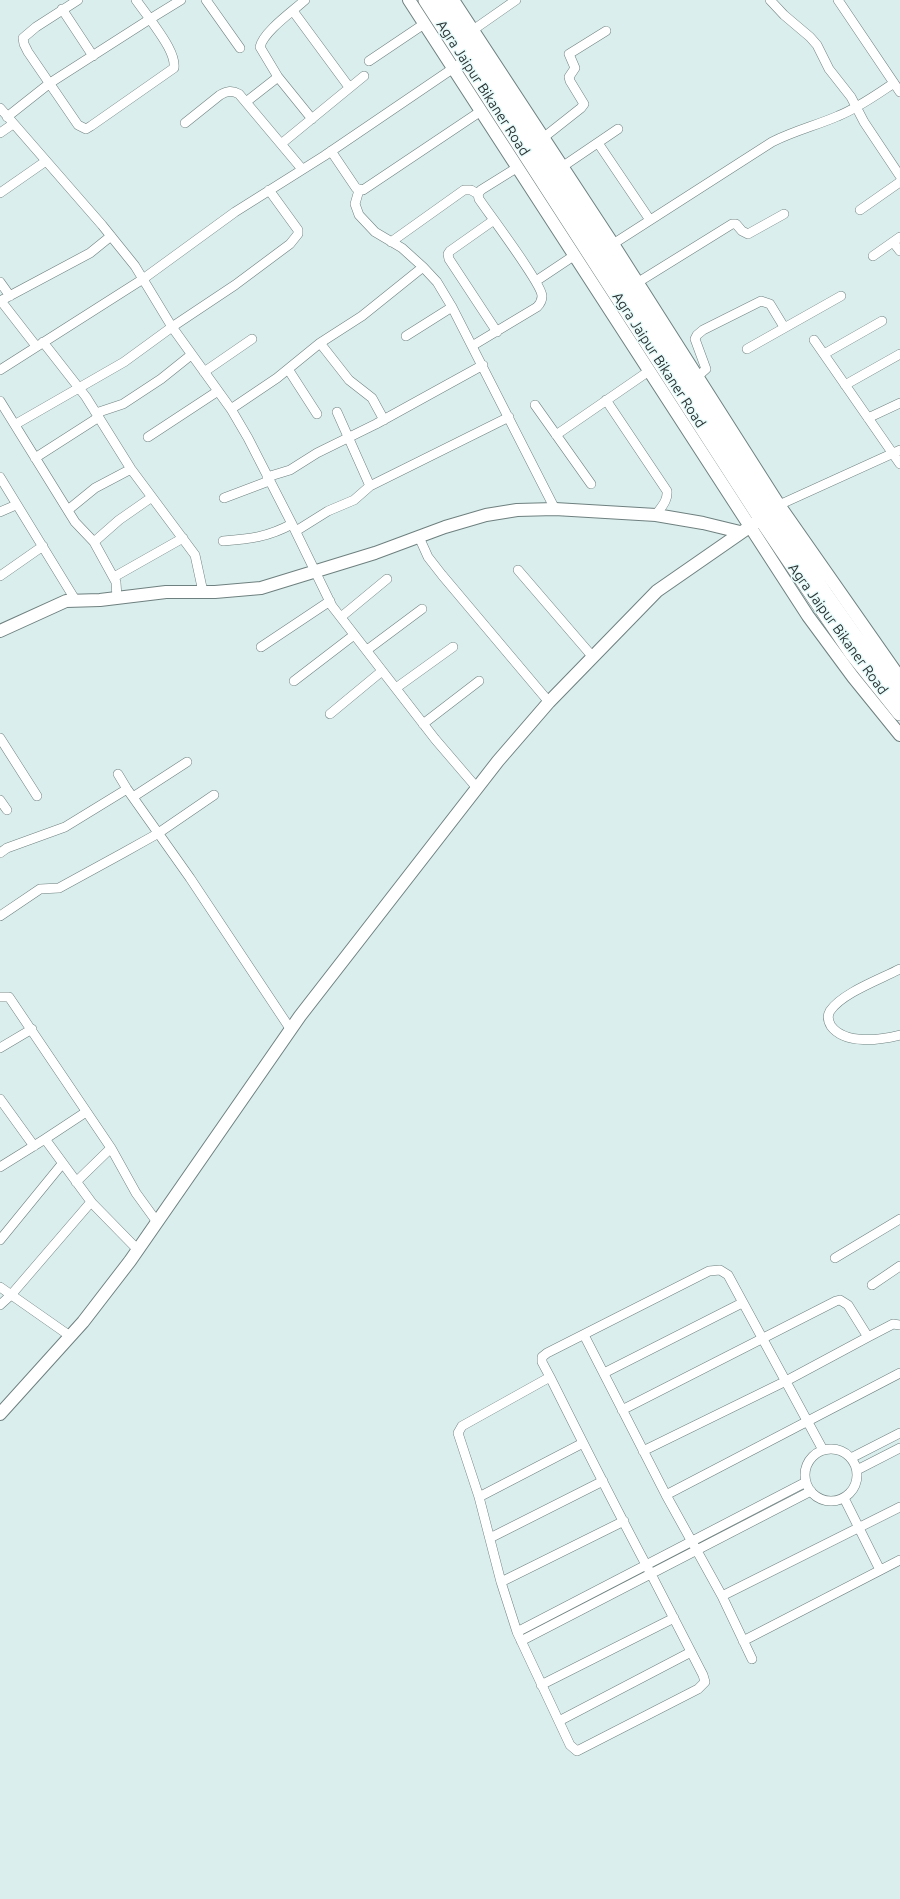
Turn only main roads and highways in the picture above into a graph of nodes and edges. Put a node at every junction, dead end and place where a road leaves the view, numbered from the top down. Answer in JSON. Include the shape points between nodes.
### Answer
{"nodes":[{"id":1,"x":426,"y":0,"type":"edge"},
{"id":2,"x":441,"y":0,"type":"edge"},
{"id":3,"x":760,"y":519,"type":"junction"},
{"id":4,"x":900,"y":694,"type":"edge"},
{"id":5,"x":900,"y":713,"type":"edge"}],
"edges":[{"from":1,"to":3,"type":"highway","name":"Agra Jaipur Bikaner Road","via":[[459,64]]},
{"from":2,"to":3,"type":"highway","name":"Agra Jaipur Bikaner Road","via":[[632,286]]},
{"from":3,"to":4,"type":"highway","name":"Agra Jaipur Bikaner Road","via":[[887,669]]},
{"from":3,"to":5,"type":"highway","name":"Agra Jaipur Bikaner Road","via":[[852,653]]}]}
